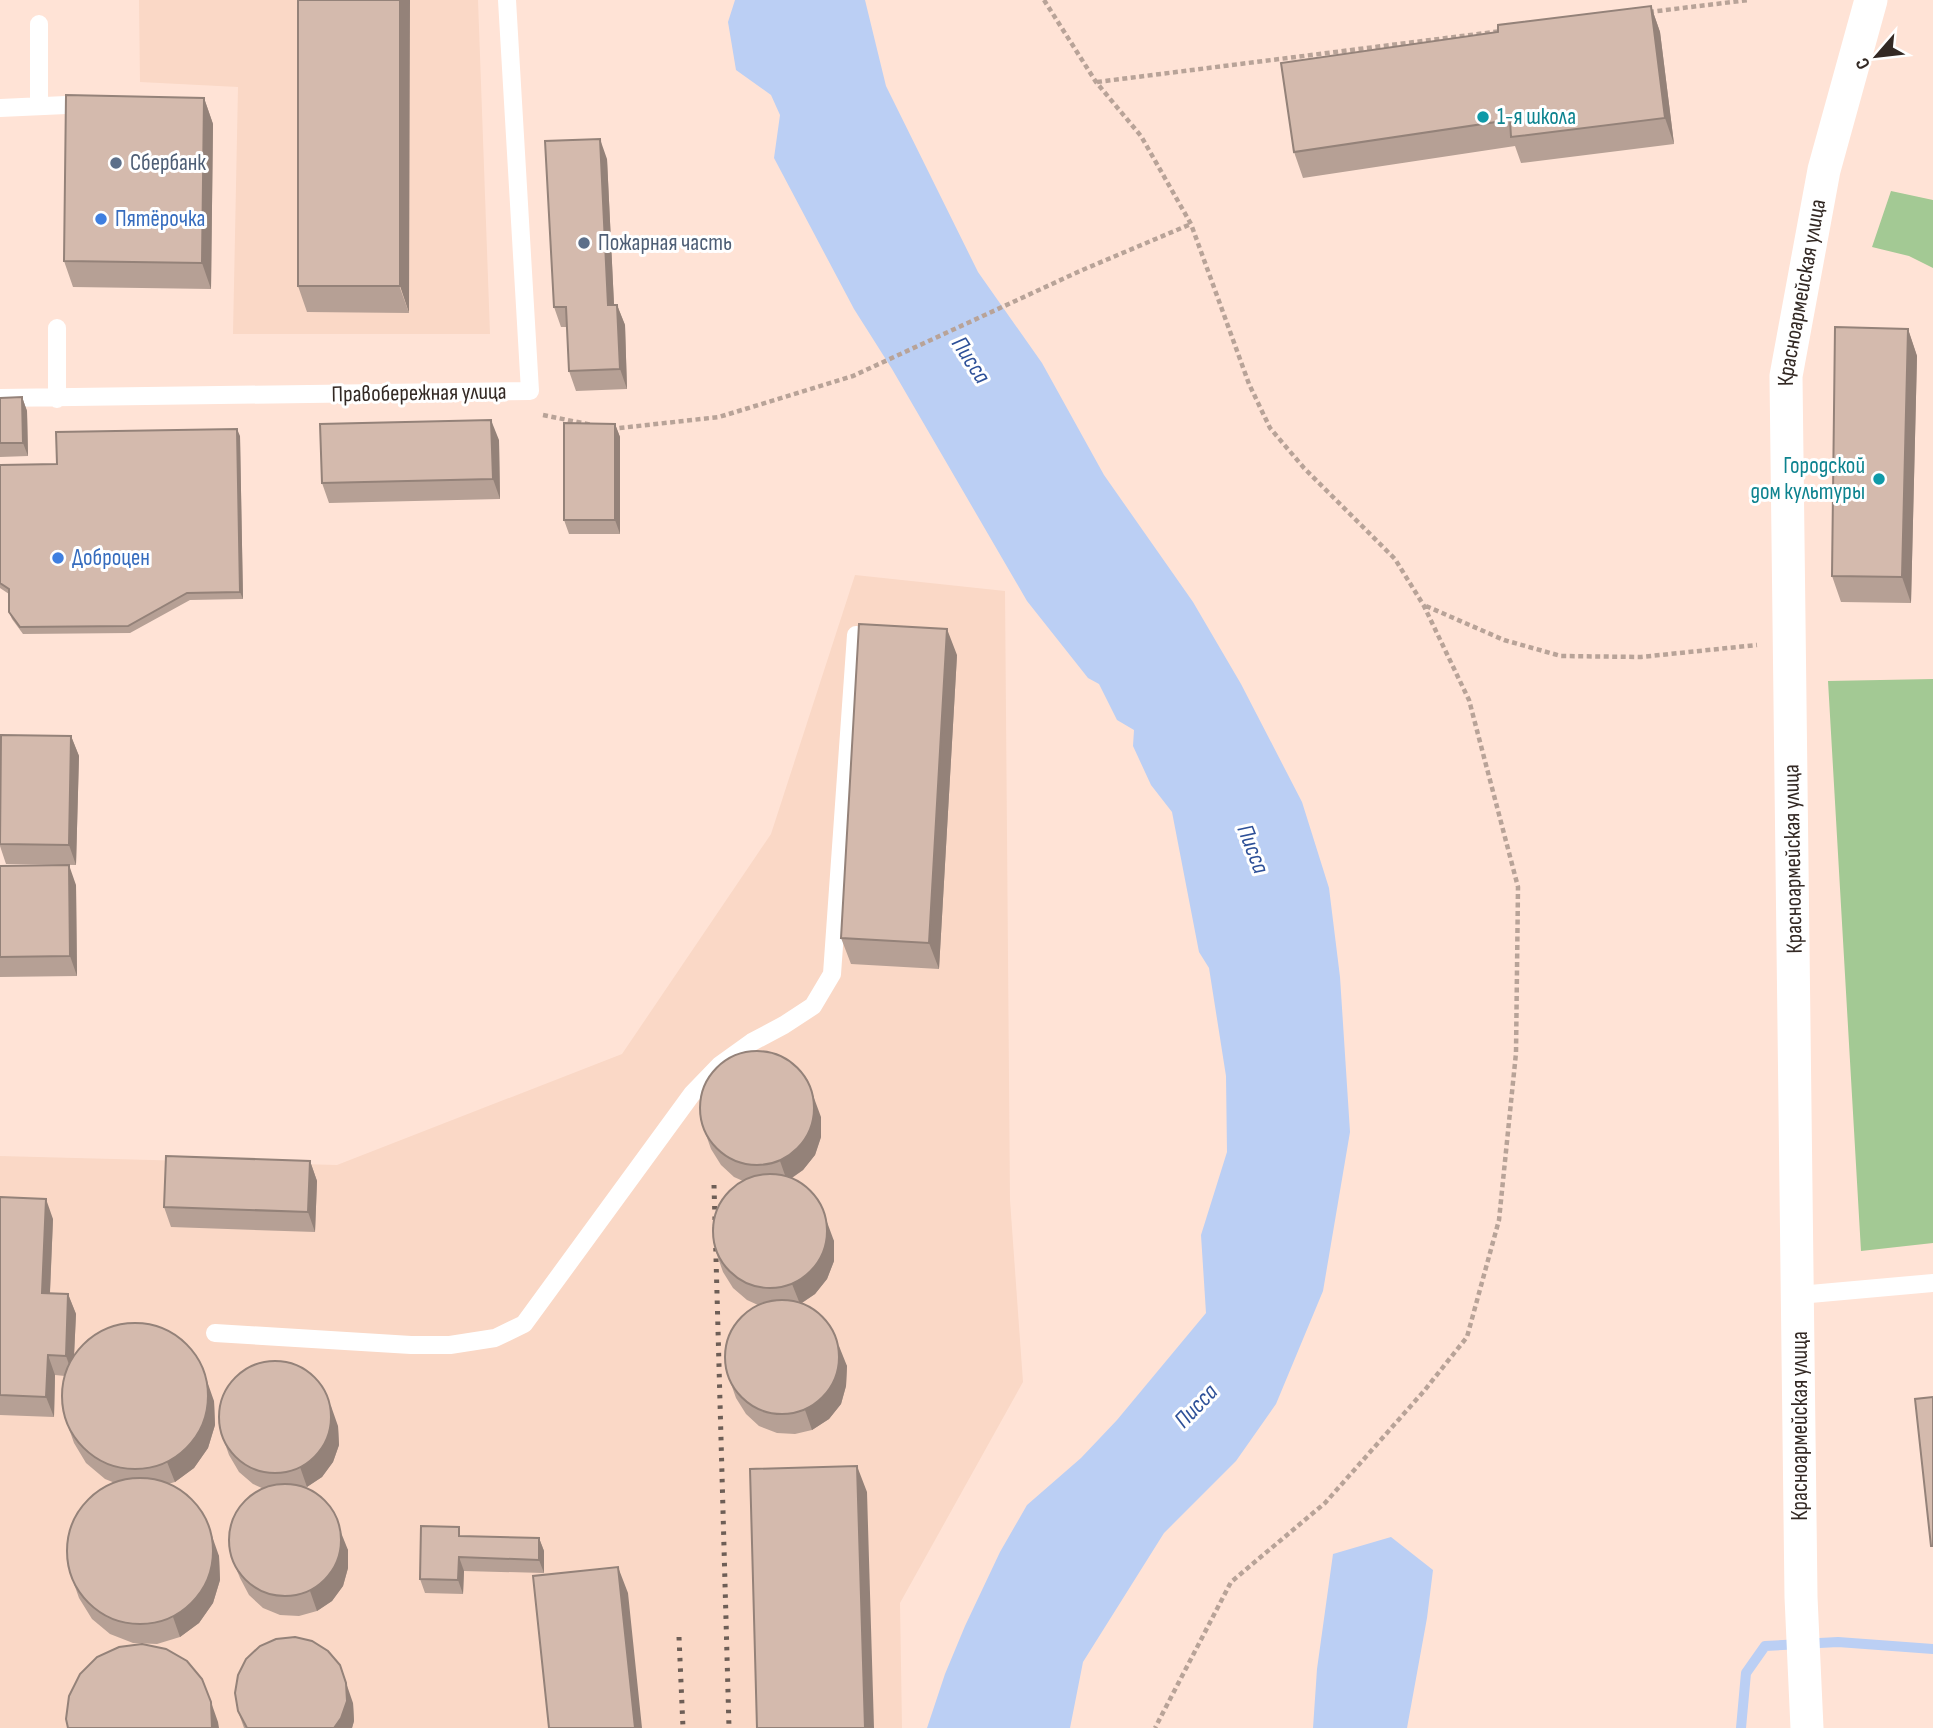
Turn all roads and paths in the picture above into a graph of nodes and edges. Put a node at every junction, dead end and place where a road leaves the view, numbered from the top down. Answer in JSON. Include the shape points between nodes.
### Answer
{"nodes":[{"id":1,"x":507,"y":0,"type":"edge"},
{"id":2,"x":1044,"y":0,"type":"edge"},
{"id":3,"x":1749,"y":0,"type":"edge"},
{"id":4,"x":1871,"y":0,"type":"edge"},
{"id":5,"x":1638,"y":14,"type":"edge"},
{"id":6,"x":39,"y":24,"type":"dead end"},
{"id":7,"x":1513,"y":29,"type":"edge"},
{"id":8,"x":1096,"y":82,"type":"junction"},
{"id":9,"x":103,"y":104,"type":"edge"},
{"id":10,"x":38,"y":106,"type":"junction"},
{"id":11,"x":0,"y":108,"type":"edge"},
{"id":12,"x":1191,"y":224,"type":"junction"},
{"id":13,"x":57,"y":328,"type":"dead end"},
{"id":14,"x":530,"y":391,"type":"junction"},
{"id":15,"x":0,"y":398,"type":"edge"},
{"id":16,"x":57,"y":399,"type":"junction"},
{"id":17,"x":1424,"y":606,"type":"junction"},
{"id":18,"x":856,"y":635,"type":"edge"},
{"id":19,"x":1790,"y":642,"type":"junction"},
{"id":20,"x":1933,"y":1283,"type":"edge"},
{"id":21,"x":1799,"y":1295,"type":"junction"},
{"id":22,"x":215,"y":1333,"type":"dead end"},
{"id":23,"x":1155,"y":1728,"type":"edge"},
{"id":24,"x":1807,"y":1728,"type":"edge"}],
"edges":[{"from":1,"to":14,"type":"lane","name":"Правобережная улица"},
{"from":2,"to":8,"type":"path"},
{"from":3,"to":5,"type":"path"},
{"from":4,"to":19,"type":"street","name":"Красноармейская улица","via":[[1824,170],[1786,376]]},
{"from":6,"to":10,"type":"lane"},
{"from":7,"to":8,"type":"path"},
{"from":8,"to":12,"type":"path","via":[[1141,136]]},
{"from":9,"to":10,"type":"lane"},
{"from":10,"to":11,"type":"lane"},
{"from":12,"to":14,"type":"path","via":[[853,376],[719,418],[615,429],[538,414]]},
{"from":12,"to":17,"type":"path","via":[[1249,384],[1270,428],[1395,559]]},
{"from":13,"to":16,"type":"lane"},
{"from":14,"to":16,"type":"lane","name":"Правобережная улица"},
{"from":15,"to":16,"type":"lane","name":"Правобережная улица"},
{"from":17,"to":19,"type":"path","via":[[1504,640],[1561,656],[1641,657]]},
{"from":17,"to":23,"type":"path","via":[[1469,699],[1518,887],[1516,1053],[1499,1220],[1467,1337],[1325,1503],[1231,1581]]},
{"from":18,"to":22,"type":"lane","via":[[832,974],[813,1006],[720,1065],[692,1094],[524,1324],[495,1338],[450,1345]]},
{"from":19,"to":21,"type":"street","name":"Красноармейская улица"},
{"from":20,"to":21,"type":"lane"},
{"from":21,"to":24,"type":"street","name":"Красноармейская улица","via":[[1801,1597]]}]}
